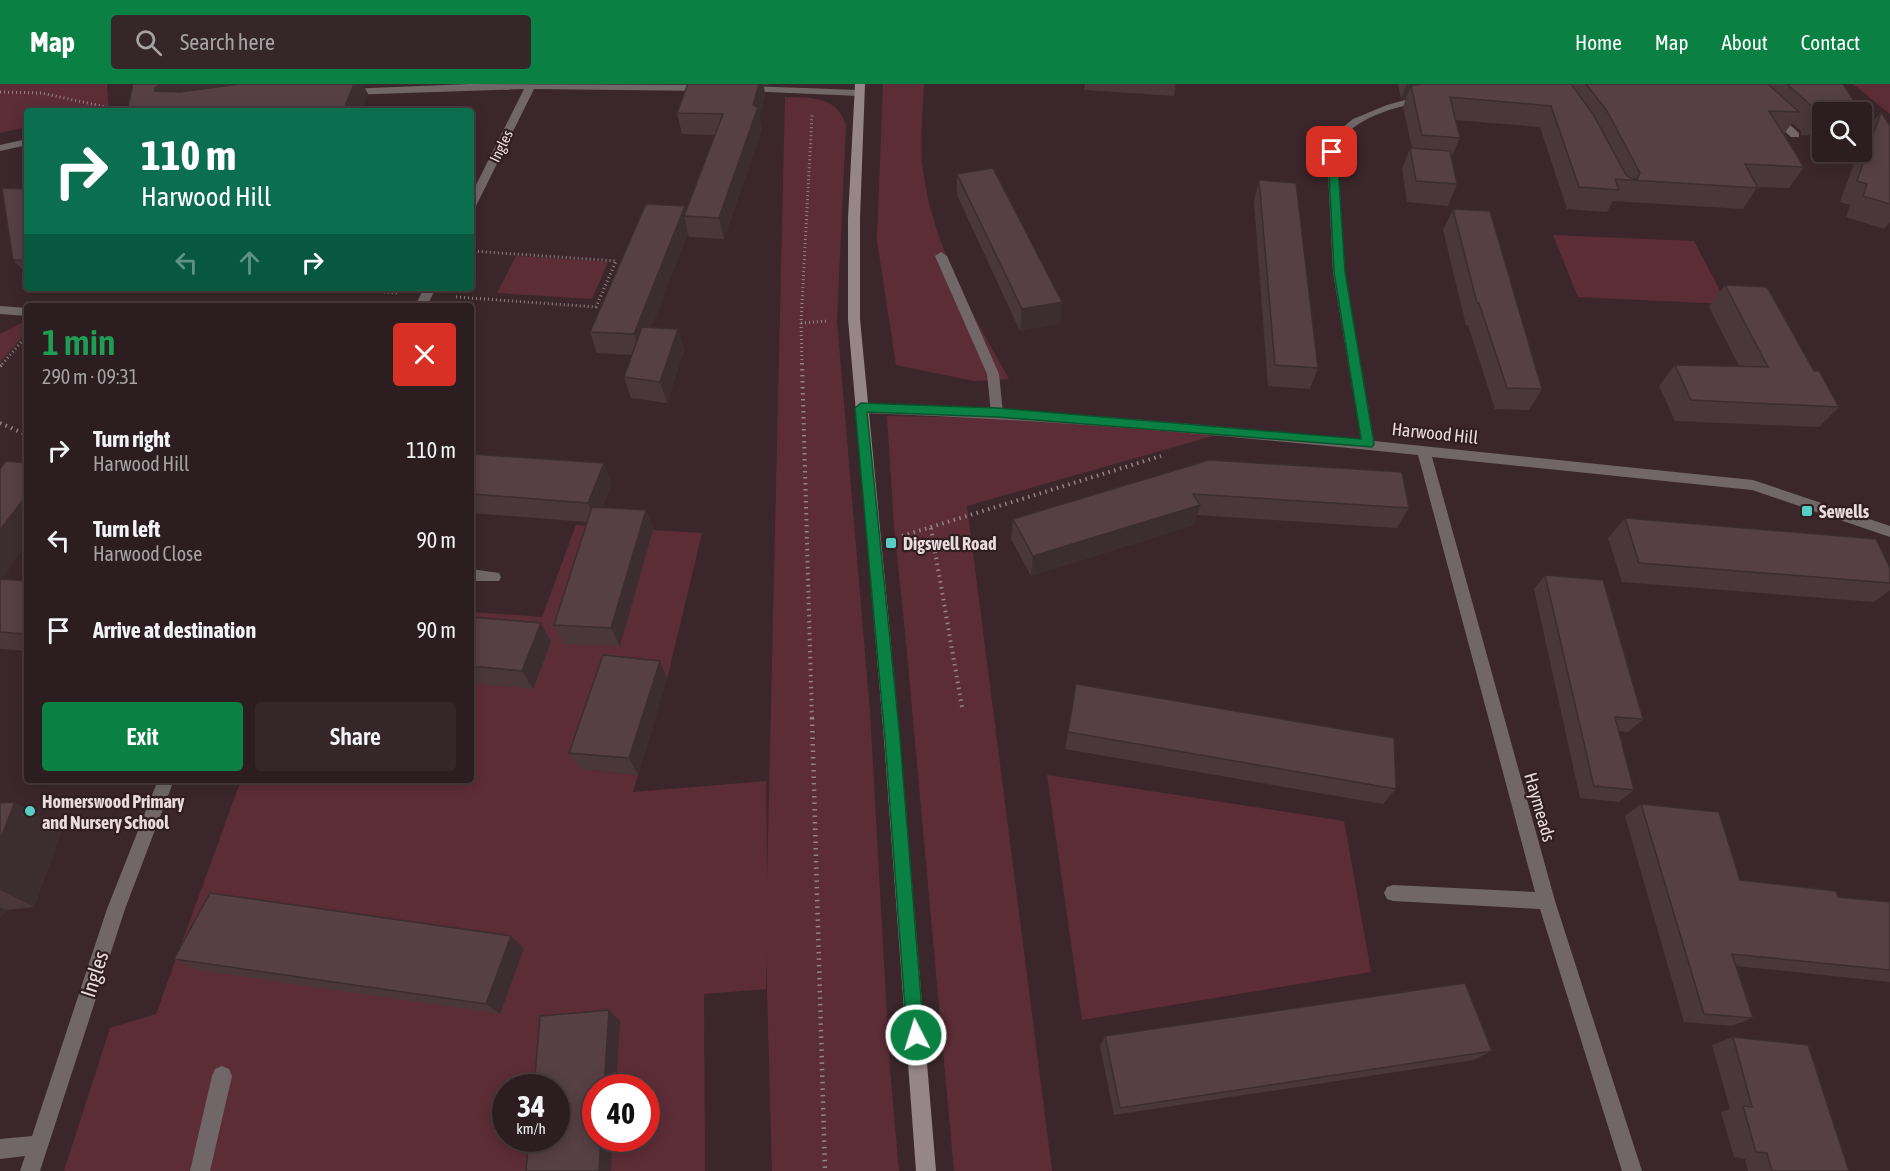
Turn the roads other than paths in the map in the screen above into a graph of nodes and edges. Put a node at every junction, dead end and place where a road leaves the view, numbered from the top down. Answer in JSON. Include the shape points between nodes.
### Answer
{"nodes":[{"id":1,"x":531,"y":85,"type":"edge"},
{"id":2,"x":860,"y":88,"type":"edge"},
{"id":3,"x":717,"y":89,"type":"edge"},
{"id":4,"x":740,"y":89,"type":"edge"},
{"id":5,"x":336,"y":92,"type":"edge"},
{"id":6,"x":1432,"y":96,"type":"edge"},
{"id":7,"x":1763,"y":106,"type":"edge"},
{"id":8,"x":1795,"y":135,"type":"dead end"},
{"id":9,"x":24,"y":142,"type":"edge"},
{"id":10,"x":0,"y":148,"type":"edge"},
{"id":11,"x":474,"y":200,"type":"edge"},
{"id":12,"x":941,"y":256,"type":"dead end"},
{"id":13,"x":0,"y":310,"type":"edge"},
{"id":14,"x":24,"y":312,"type":"edge"},
{"id":15,"x":861,"y":408,"type":"junction"},
{"id":16,"x":997,"y":412,"type":"junction"},
{"id":17,"x":1368,"y":444,"type":"junction"},
{"id":18,"x":1423,"y":450,"type":"junction"},
{"id":19,"x":1890,"y":532,"type":"edge"},
{"id":20,"x":474,"y":575,"type":"edge"},
{"id":21,"x":494,"y":577,"type":"dead end"},
{"id":22,"x":165,"y":783,"type":"edge"},
{"id":23,"x":1393,"y":893,"type":"dead end"},
{"id":24,"x":1546,"y":901,"type":"junction"},
{"id":25,"x":222,"y":1076,"type":"dead end"},
{"id":26,"x":38,"y":1145,"type":"junction"},
{"id":27,"x":0,"y":1149,"type":"edge"},
{"id":28,"x":30,"y":1171,"type":"edge"},
{"id":29,"x":200,"y":1171,"type":"edge"},
{"id":30,"x":926,"y":1171,"type":"edge"},
{"id":31,"x":1632,"y":1171,"type":"edge"}],
"edges":[{"from":1,"to":3,"type":"street"},
{"from":1,"to":5,"type":"street"},
{"from":1,"to":11,"type":"street","name":"Ingles"},
{"from":2,"to":4,"type":"street"},
{"from":2,"to":15,"type":"street","via":[[854,320]]},
{"from":6,"to":17,"type":"street","via":[[1372,114],[1339,136],[1332,152],[1340,272]]},
{"from":7,"to":8,"type":"street"},
{"from":9,"to":10,"type":"street"},
{"from":12,"to":16,"type":"street","via":[[993,374]]},
{"from":13,"to":14,"type":"street"},
{"from":15,"to":16,"type":"street","name":"Harwood Hill"},
{"from":15,"to":30,"type":"street"},
{"from":16,"to":17,"type":"street","name":"Harwood Hill"},
{"from":17,"to":18,"type":"street","name":"Harwood Hill"},
{"from":18,"to":19,"type":"street","name":"Harwood Hill","via":[[1753,485]]},
{"from":18,"to":24,"type":"street","name":"Haymeads"},
{"from":20,"to":21,"type":"street"},
{"from":22,"to":26,"type":"street","name":"Ingles","via":[[116,909]]},
{"from":23,"to":24,"type":"street"},
{"from":24,"to":31,"type":"street","name":"Haymeads"},
{"from":25,"to":29,"type":"street"},
{"from":26,"to":27,"type":"street"},
{"from":26,"to":28,"type":"street","name":"Ingles"}]}
